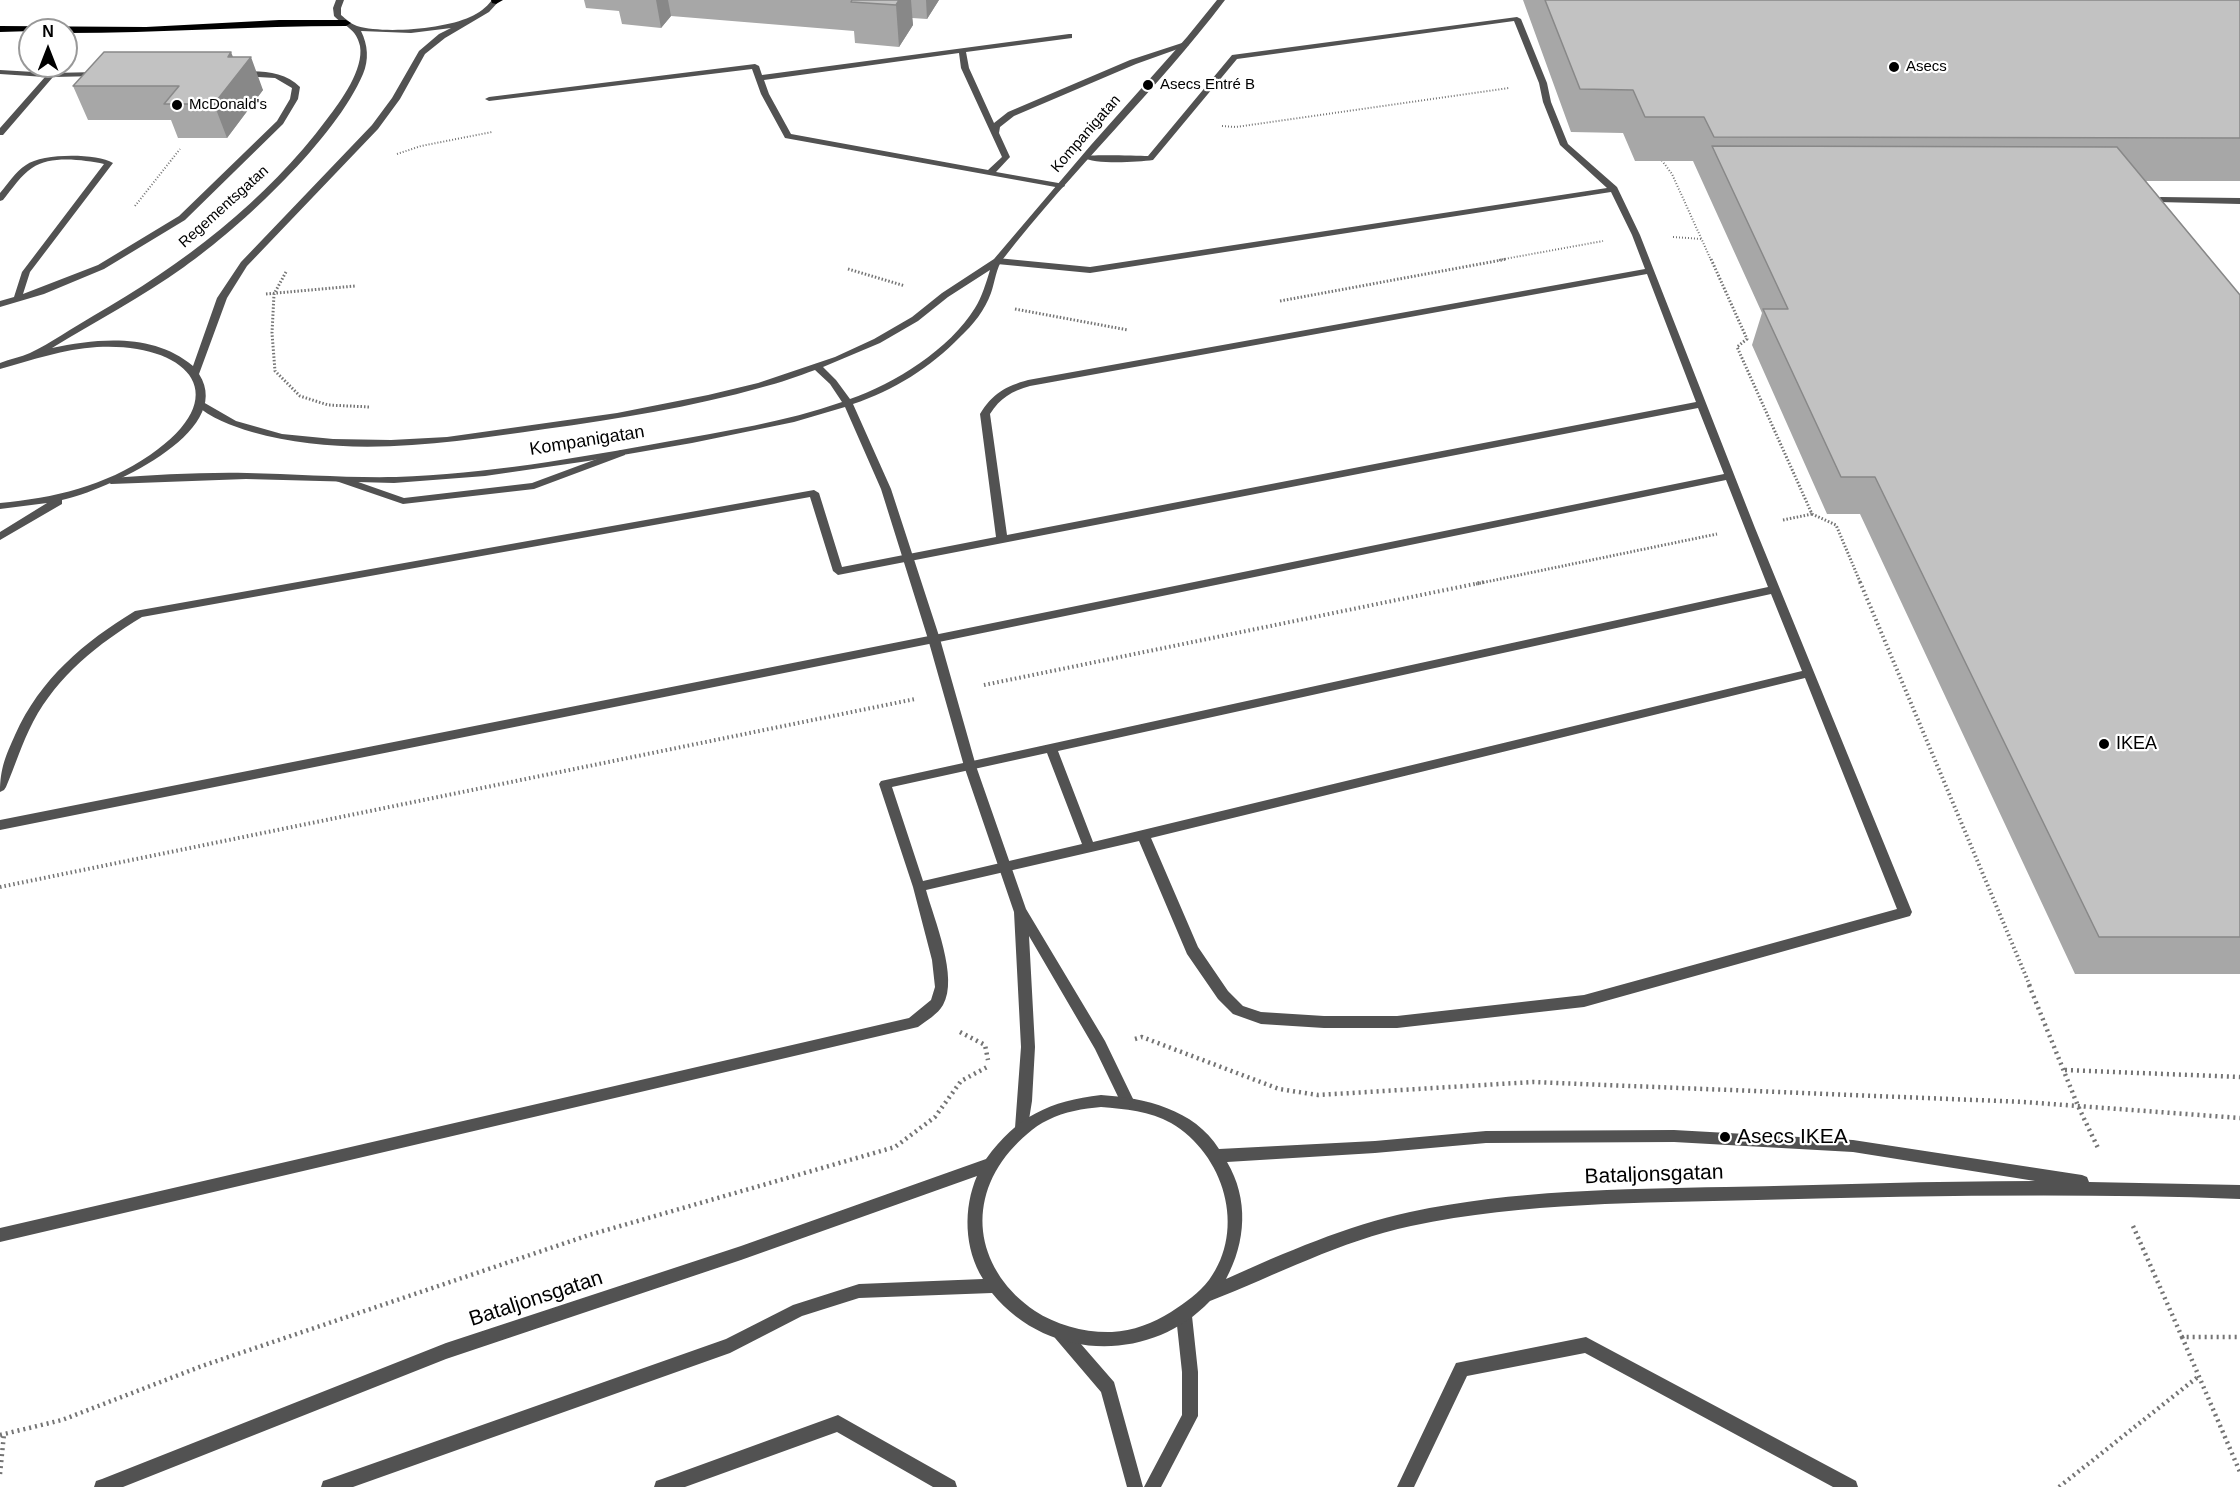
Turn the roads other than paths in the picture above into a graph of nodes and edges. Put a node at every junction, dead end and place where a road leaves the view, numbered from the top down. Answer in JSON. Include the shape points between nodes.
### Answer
{"nodes":[{"id":1,"x":340,"y":0,"type":"edge"},
{"id":2,"x":497,"y":0,"type":"edge"},
{"id":3,"x":1221,"y":0,"type":"edge"},
{"id":4,"x":465,"y":22,"type":"junction"},
{"id":5,"x":351,"y":26,"type":"junction"},
{"id":6,"x":0,"y":29,"type":"edge"},
{"id":7,"x":1069,"y":36,"type":"dead end"},
{"id":8,"x":1185,"y":45,"type":"junction"},
{"id":9,"x":962,"y":50,"type":"junction"},
{"id":10,"x":0,"y":72,"type":"edge"},
{"id":11,"x":18,"y":73,"type":"edge"},
{"id":12,"x":108,"y":74,"type":"edge"},
{"id":13,"x":235,"y":74,"type":"edge"},
{"id":14,"x":78,"y":75,"type":"edge"},
{"id":15,"x":48,"y":78,"type":"edge"},
{"id":16,"x":759,"y":78,"type":"junction"},
{"id":17,"x":489,"y":99,"type":"dead end"},
{"id":18,"x":0,"y":133,"type":"edge"},
{"id":19,"x":995,"y":133,"type":"junction"},
{"id":20,"x":1086,"y":157,"type":"junction"},
{"id":21,"x":990,"y":173,"type":"junction"},
{"id":22,"x":1061,"y":186,"type":"junction"},
{"id":23,"x":1614,"y":189,"type":"junction"},
{"id":24,"x":0,"y":198,"type":"edge"},
{"id":25,"x":2162,"y":200,"type":"edge"},
{"id":26,"x":2240,"y":201,"type":"edge"},
{"id":27,"x":997,"y":261,"type":"junction"},
{"id":28,"x":1651,"y":271,"type":"junction"},
{"id":29,"x":18,"y":297,"type":"junction"},
{"id":30,"x":0,"y":304,"type":"edge"},
{"id":31,"x":35,"y":354,"type":"junction"},
{"id":32,"x":0,"y":366,"type":"edge"},
{"id":33,"x":817,"y":367,"type":"junction"},
{"id":34,"x":195,"y":373,"type":"junction"},
{"id":35,"x":200,"y":404,"type":"junction"},
{"id":36,"x":1703,"y":404,"type":"junction"},
{"id":37,"x":849,"y":405,"type":"junction"},
{"id":38,"x":621,"y":453,"type":"junction"},
{"id":39,"x":1731,"y":476,"type":"junction"},
{"id":40,"x":340,"y":479,"type":"junction"},
{"id":41,"x":111,"y":481,"type":"junction"},
{"id":42,"x":73,"y":495,"type":"junction"},
{"id":43,"x":0,"y":506,"type":"edge"},
{"id":44,"x":0,"y":537,"type":"edge"},
{"id":45,"x":1002,"y":540,"type":"junction"},
{"id":46,"x":908,"y":558,"type":"junction"},
{"id":47,"x":1776,"y":589,"type":"junction"},
{"id":48,"x":934,"y":639,"type":"junction"},
{"id":49,"x":1809,"y":674,"type":"junction"},
{"id":50,"x":1051,"y":749,"type":"junction"},
{"id":51,"x":970,"y":766,"type":"junction"},
{"id":52,"x":0,"y":787,"type":"edge"},
{"id":53,"x":0,"y":825,"type":"edge"},
{"id":54,"x":1143,"y":835,"type":"junction"},
{"id":55,"x":1089,"y":847,"type":"junction"},
{"id":56,"x":1005,"y":866,"type":"junction"},
{"id":57,"x":919,"y":887,"type":"junction"},
{"id":58,"x":1020,"y":910,"type":"junction"},
{"id":59,"x":1128,"y":1103,"type":"junction"},
{"id":60,"x":1022,"y":1128,"type":"junction"},
{"id":61,"x":1217,"y":1156,"type":"junction"},
{"id":62,"x":988,"y":1165,"type":"junction"},
{"id":63,"x":2116,"y":1187,"type":"junction"},
{"id":64,"x":2240,"y":1191,"type":"edge"},
{"id":65,"x":0,"y":1235,"type":"edge"},
{"id":66,"x":994,"y":1286,"type":"junction"},
{"id":67,"x":1209,"y":1294,"type":"junction"},
{"id":68,"x":1184,"y":1316,"type":"junction"},
{"id":69,"x":1062,"y":1333,"type":"junction"},
{"id":70,"x":102,"y":1487,"type":"edge"},
{"id":71,"x":329,"y":1487,"type":"edge"},
{"id":72,"x":662,"y":1487,"type":"edge"},
{"id":73,"x":949,"y":1487,"type":"edge"},
{"id":74,"x":1135,"y":1487,"type":"edge"},
{"id":75,"x":1152,"y":1487,"type":"edge"},
{"id":76,"x":1405,"y":1487,"type":"edge"},
{"id":77,"x":1850,"y":1487,"type":"edge"}],
"edges":[{"from":1,"to":5,"type":"street","name":"Regementsgatan","via":[[338,16]]},
{"from":2,"to":4,"type":"street","via":[[490,9]]},
{"from":3,"to":8,"type":"street","name":"Kompanigatan"},
{"from":4,"to":5,"type":"street","via":[[410,30]]},
{"from":4,"to":34,"type":"street","via":[[422,53],[375,127],[244,264],[222,298]]},
{"from":5,"to":6,"type":"highway","via":[[279,23],[146,30]]},
{"from":5,"to":31,"type":"street","name":"Regementsgatan","via":[[364,50],[357,81],[336,116],[296,160],[215,239],[182,264]]},
{"from":7,"to":9,"type":"street"},
{"from":8,"to":19,"type":"street","via":[[1133,62],[1011,114],[996,126]]},
{"from":8,"to":20,"type":"street","name":"Kompanigatan"},
{"from":9,"to":16,"type":"street"},
{"from":9,"to":19,"type":"street","via":[[965,68]]},
{"from":10,"to":11,"type":"street"},
{"from":12,"to":14,"type":"street"},
{"from":13,"to":29,"type":"street","via":[[269,75],[287,79],[296,87],[294,99],[280,122],[182,218],[101,267],[41,292]]},
{"from":15,"to":18,"type":"street"},
{"from":16,"to":17,"type":"street","via":[[755,66]]},
{"from":16,"to":21,"type":"street","via":[[788,136]]},
{"from":19,"to":21,"type":"street","via":[[1005,157]]},
{"from":20,"to":22,"type":"street","name":"Kompanigatan"},
{"from":20,"to":23,"type":"street","via":[[1150,158],[1235,57],[1517,20],[1564,146]]},
{"from":21,"to":22,"type":"street"},
{"from":22,"to":27,"type":"street","name":"Kompanigatan"},
{"from":23,"to":27,"type":"street","via":[[1090,270]]},
{"from":23,"to":28,"type":"street"},
{"from":24,"to":29,"type":"street","via":[[30,165],[71,159],[109,163],[26,272]]},
{"from":25,"to":26,"type":"street"},
{"from":27,"to":33,"type":"street","name":"Kompanigatan","via":[[915,319],[877,341]]},
{"from":27,"to":37,"type":"street","name":"Kompanigatan","via":[[983,302],[963,330],[928,362]]},
{"from":28,"to":36,"type":"street"},
{"from":28,"to":45,"type":"street","via":[[1005,390],[985,414]]},
{"from":29,"to":30,"type":"street"},
{"from":31,"to":32,"type":"street"},
{"from":31,"to":34,"type":"street","via":[[92,345],[134,345],[181,360]]},
{"from":33,"to":35,"type":"street","name":"Kompanigatan","via":[[686,403],[447,440],[368,442],[281,437],[233,423]]},
{"from":33,"to":37,"type":"street"},
{"from":34,"to":35,"type":"street","via":[[201,388]]},
{"from":35,"to":41,"type":"street","via":[[185,431],[162,451]]},
{"from":36,"to":39,"type":"street"},
{"from":36,"to":45,"type":"street"},
{"from":37,"to":38,"type":"street","name":"Kompanigatan","via":[[800,419]]},
{"from":37,"to":46,"type":"street","via":[[886,489]]},
{"from":38,"to":40,"type":"street","name":"Kompanigatan","via":[[481,473],[414,479]]},
{"from":38,"to":40,"type":"street","via":[[534,486],[403,501]]},
{"from":39,"to":47,"type":"street"},
{"from":39,"to":48,"type":"street"},
{"from":40,"to":41,"type":"street","name":"Kompanigatan","via":[[245,476]]},
{"from":41,"to":42,"type":"street"},
{"from":42,"to":43,"type":"street"},
{"from":42,"to":44,"type":"street"},
{"from":45,"to":46,"type":"street"},
{"from":46,"to":48,"type":"street"},
{"from":46,"to":52,"type":"street","via":[[838,571],[814,494],[139,615],[98,639],[52,683],[26,723]]},
{"from":47,"to":49,"type":"street"},
{"from":47,"to":50,"type":"street"},
{"from":48,"to":51,"type":"street"},
{"from":48,"to":53,"type":"street"},
{"from":49,"to":54,"type":"street"},
{"from":49,"to":54,"type":"street","via":[[1905,912],[1584,1001],[1398,1022],[1261,1018],[1238,1010],[1192,950]]},
{"from":50,"to":51,"type":"street"},
{"from":50,"to":55,"type":"street"},
{"from":51,"to":56,"type":"street"},
{"from":51,"to":57,"type":"street","via":[[885,784]]},
{"from":54,"to":55,"type":"street"},
{"from":55,"to":56,"type":"street"},
{"from":56,"to":57,"type":"street"},
{"from":56,"to":58,"type":"street"},
{"from":57,"to":65,"type":"street","via":[[939,960],[942,987],[937,1003],[913,1023]]},
{"from":58,"to":59,"type":"street","via":[[1100,1045]]},
{"from":58,"to":60,"type":"street","via":[[1029,1002],[1029,1062]]},
{"from":59,"to":60,"type":"street","via":[[1101,1101],[1068,1106],[1046,1113]]},
{"from":59,"to":61,"type":"street","via":[[1163,1112],[1187,1126]]},
{"from":60,"to":62,"type":"street"},
{"from":61,"to":63,"type":"street","name":"Bataljonsgatan","via":[[1486,1137],[1674,1136],[1853,1146]]},
{"from":61,"to":67,"type":"street","via":[[1231,1183],[1236,1208],[1235,1242],[1226,1270]]},
{"from":62,"to":66,"type":"street","via":[[975,1200],[975,1240]]},
{"from":62,"to":70,"type":"street","name":"Bataljonsgatan","via":[[741,1253],[446,1351]]},
{"from":63,"to":64,"type":"street","name":"Bataljonsgatan"},
{"from":63,"to":67,"type":"street","name":"Bataljonsgatan","via":[[1625,1196],[1498,1203],[1409,1219],[1339,1239]]},
{"from":66,"to":69,"type":"street","via":[[1029,1318]]},
{"from":66,"to":71,"type":"street","via":[[860,1291],[799,1310],[730,1345]]},
{"from":67,"to":68,"type":"street"},
{"from":68,"to":69,"type":"street","via":[[1144,1334],[1106,1340]]},
{"from":68,"to":75,"type":"street","via":[[1190,1416]]},
{"from":69,"to":74,"type":"street","via":[[1107,1388]]},
{"from":72,"to":73,"type":"street","via":[[838,1423]]},
{"from":76,"to":77,"type":"street","via":[[1462,1369],[1586,1345]]}]}
